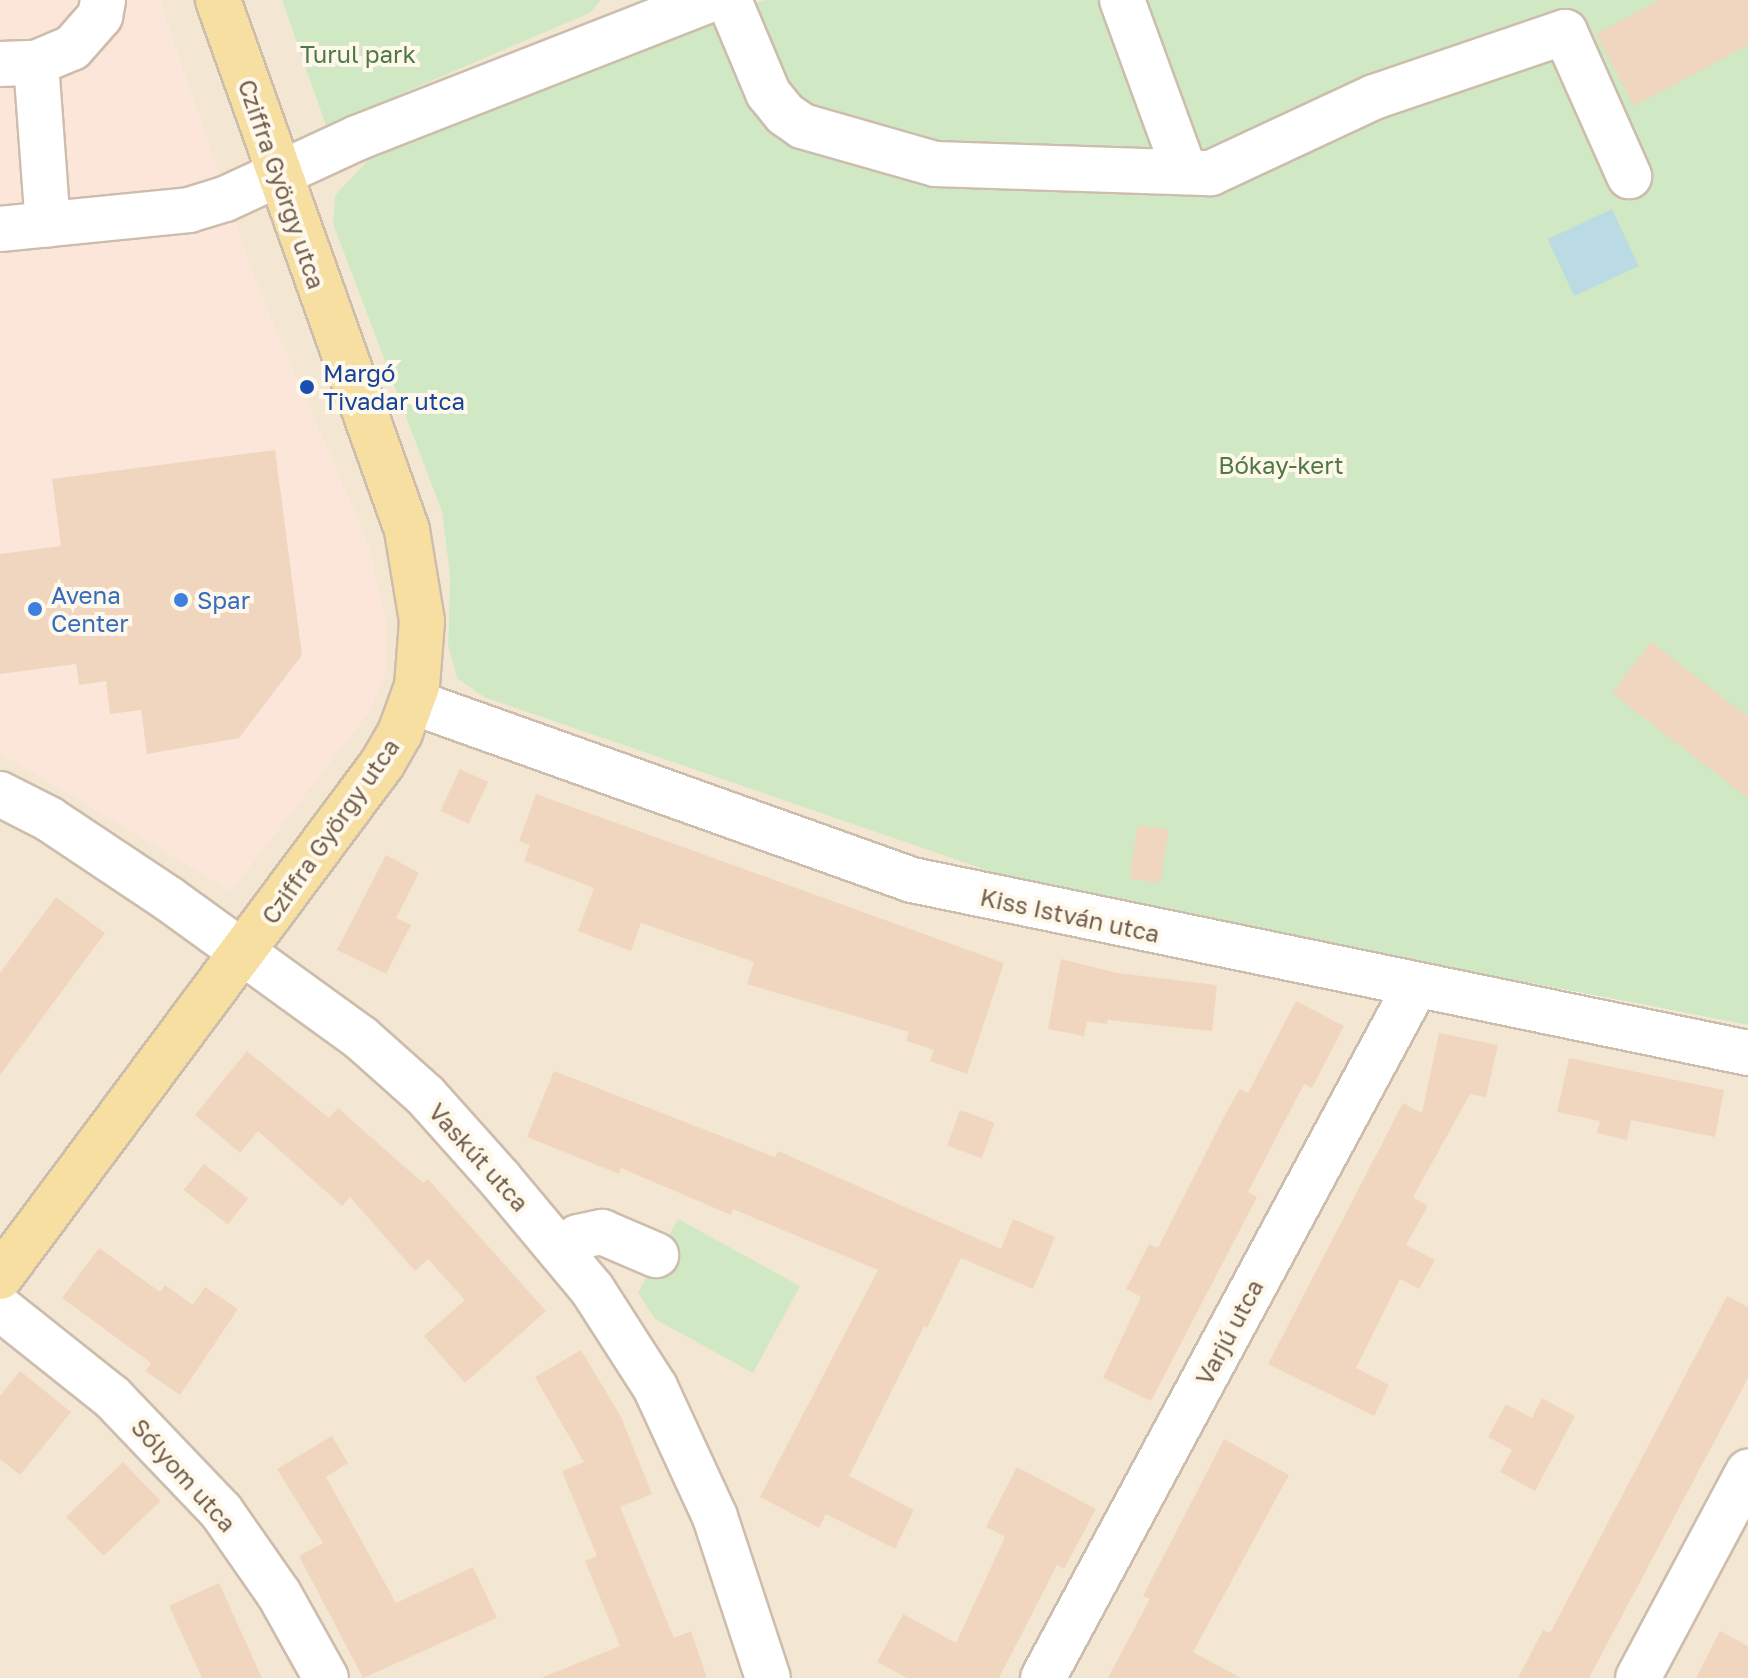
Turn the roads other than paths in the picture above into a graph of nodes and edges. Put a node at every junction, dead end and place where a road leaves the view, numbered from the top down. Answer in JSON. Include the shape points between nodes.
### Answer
{"nodes":[{"id":1,"x":103,"y":0,"type":"edge"},
{"id":2,"x":218,"y":0,"type":"edge"},
{"id":3,"x":710,"y":0,"type":"edge"},
{"id":4,"x":729,"y":0,"type":"edge"},
{"id":5,"x":1122,"y":0,"type":"edge"},
{"id":6,"x":18,"y":63,"type":"edge"},
{"id":7,"x":1185,"y":172,"type":"junction"},
{"id":8,"x":277,"y":173,"type":"junction"},
{"id":9,"x":1629,"y":176,"type":"dead end"},
{"id":10,"x":48,"y":225,"type":"junction"},
{"id":11,"x":0,"y":229,"type":"edge"},
{"id":12,"x":413,"y":702,"type":"junction"},
{"id":13,"x":0,"y":794,"type":"edge"},
{"id":14,"x":244,"y":950,"type":"junction"},
{"id":15,"x":1415,"y":987,"type":"junction"},
{"id":16,"x":1748,"y":1053,"type":"edge"},
{"id":17,"x":561,"y":1251,"type":"junction"},
{"id":18,"x":656,"y":1255,"type":"dead end"},
{"id":19,"x":0,"y":1277,"type":"edge"},
{"id":20,"x":0,"y":1308,"type":"edge"},
{"id":21,"x":1748,"y":1472,"type":"edge"},
{"id":22,"x":326,"y":1678,"type":"edge"},
{"id":23,"x":768,"y":1678,"type":"edge"},
{"id":24,"x":1043,"y":1678,"type":"edge"},
{"id":25,"x":1638,"y":1678,"type":"edge"}],
"edges":[{"from":1,"to":6,"type":"street","via":[[88,34],[56,57]]},
{"from":2,"to":8,"type":"main road","name":"Cziffra György utca"},
{"from":3,"to":8,"type":"street"},
{"from":4,"to":7,"type":"street","via":[[768,93],[802,126],[935,164]]},
{"from":5,"to":7,"type":"street"},
{"from":6,"to":10,"type":"street"},
{"from":7,"to":9,"type":"street","via":[[1211,173],[1374,97],[1565,32]]},
{"from":8,"to":10,"type":"street","via":[[189,210]]},
{"from":8,"to":12,"type":"main road","name":"Cziffra György utca","via":[[407,530],[422,621]]},
{"from":10,"to":11,"type":"street"},
{"from":12,"to":14,"type":"main road","name":"Cziffra György utca","via":[[382,764]]},
{"from":12,"to":15,"type":"street","name":"Kiss István utca","via":[[912,880]]},
{"from":13,"to":14,"type":"street","name":"Vaskút utca","via":[[49,819]]},
{"from":14,"to":17,"type":"street","name":"Vaskút utca","via":[[361,1038],[425,1095]]},
{"from":14,"to":19,"type":"main road","name":"Cziffra György utca"},
{"from":15,"to":16,"type":"street","name":"Kiss István utca"},
{"from":15,"to":24,"type":"street","name":"Varjú utca"},
{"from":17,"to":18,"type":"street","via":[[578,1237],[602,1232]]},
{"from":17,"to":23,"type":"street","name":"Vaskút utca","via":[[620,1331],[685,1445]]},
{"from":20,"to":22,"type":"street","name":"Sólyom utca","via":[[112,1397],[211,1499],[279,1594]]},
{"from":21,"to":25,"type":"street"}]}
